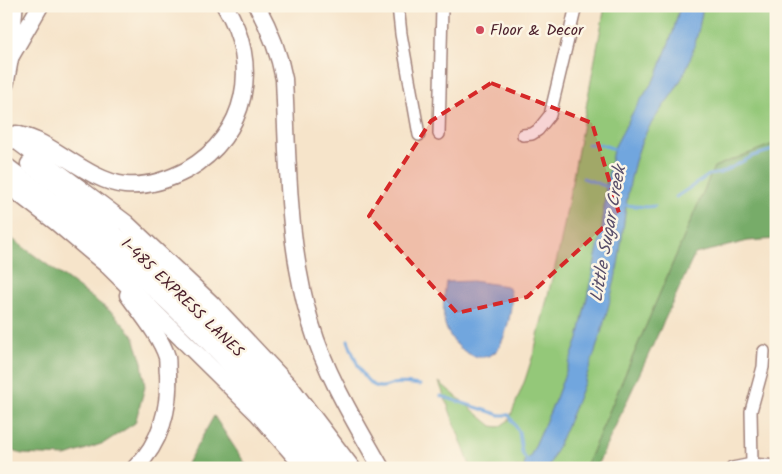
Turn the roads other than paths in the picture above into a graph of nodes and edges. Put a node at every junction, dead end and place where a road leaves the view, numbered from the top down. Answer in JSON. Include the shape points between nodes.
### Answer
{"nodes":[{"id":1,"x":15,"y":6,"type":"edge"},
{"id":2,"x":40,"y":6,"type":"edge"},
{"id":3,"x":225,"y":6,"type":"edge"},
{"id":4,"x":256,"y":6,"type":"edge"},
{"id":5,"x":398,"y":6,"type":"edge"},
{"id":6,"x":442,"y":6,"type":"edge"},
{"id":7,"x":576,"y":6,"type":"edge"},
{"id":8,"x":11,"y":56,"type":"junction"},
{"id":9,"x":6,"y":84,"type":"edge"},
{"id":10,"x":6,"y":132,"type":"edge"},
{"id":11,"x":439,"y":134,"type":"dead end"},
{"id":12,"x":419,"y":135,"type":"dead end"},
{"id":13,"x":523,"y":135,"type":"dead end"},
{"id":14,"x":6,"y":147,"type":"edge"},
{"id":15,"x":6,"y":166,"type":"edge"},
{"id":16,"x":6,"y":184,"type":"edge"},
{"id":17,"x":108,"y":266,"type":"junction"},
{"id":18,"x":764,"y":351,"type":"dead end"},
{"id":19,"x":752,"y":464,"type":"junction"},
{"id":20,"x":776,"y":466,"type":"edge"},
{"id":21,"x":135,"y":468,"type":"edge"},
{"id":22,"x":305,"y":468,"type":"edge"},
{"id":23,"x":321,"y":468,"type":"edge"},
{"id":24,"x":339,"y":468,"type":"edge"},
{"id":25,"x":352,"y":468,"type":"edge"},
{"id":26,"x":381,"y":468,"type":"edge"},
{"id":27,"x":732,"y":468,"type":"edge"}],
"edges":[{"from":1,"to":8,"type":"main road"},
{"from":2,"to":8,"type":"highway"},
{"from":3,"to":10,"type":"highway","via":[[238,29],[243,49],[244,90],[226,134],[215,149],[192,167],[149,184],[112,182],[37,141]]},
{"from":4,"to":26,"type":"highway","via":[[276,45],[282,72],[292,224],[311,326],[347,408]]},
{"from":5,"to":12,"type":"street"},
{"from":6,"to":11,"type":"street"},
{"from":7,"to":13,"type":"street","via":[[550,115],[538,130]]},
{"from":8,"to":9,"type":"main road"},
{"from":10,"to":25,"type":"highway","via":[[126,223],[211,304],[292,389]]},
{"from":14,"to":24,"type":"highway","name":"I-485 EXPRESS LANES","via":[[61,188],[180,294],[249,363]]},
{"from":15,"to":23,"type":"highway","name":"I-485 EXPRESS LANES","via":[[141,275],[257,392]]},
{"from":16,"to":17,"type":"highway"},
{"from":17,"to":21,"type":"highway","via":[[159,340],[167,357],[168,394],[160,432]]},
{"from":17,"to":22,"type":"highway","via":[[258,414]]},
{"from":18,"to":19,"type":"street","via":[[751,411]]},
{"from":19,"to":20,"type":"street"},
{"from":19,"to":27,"type":"street"}]}
